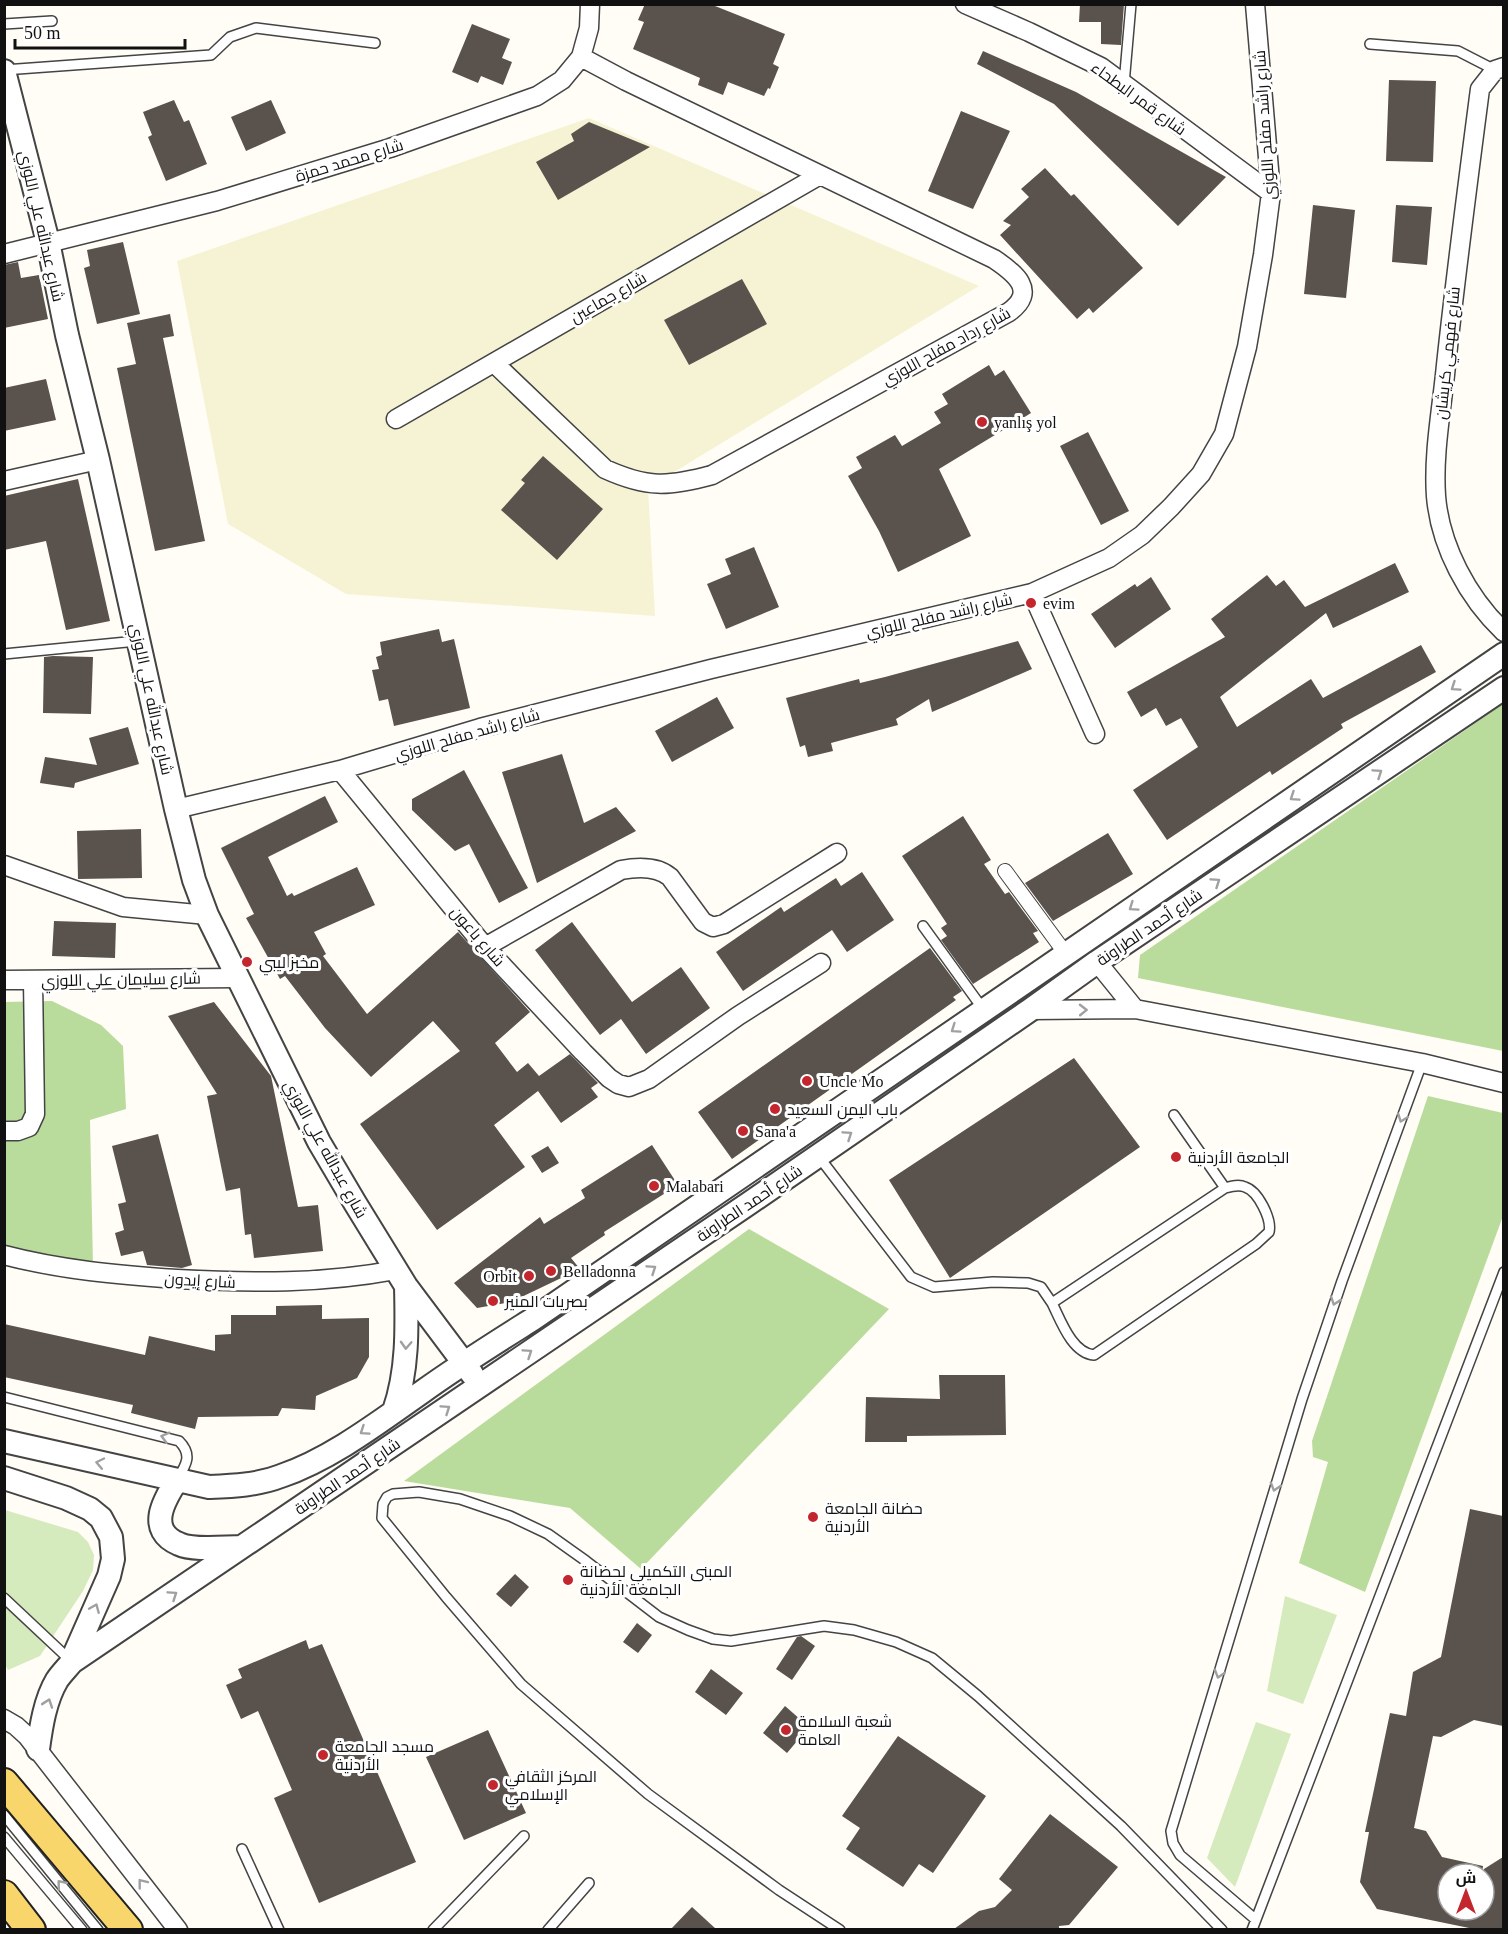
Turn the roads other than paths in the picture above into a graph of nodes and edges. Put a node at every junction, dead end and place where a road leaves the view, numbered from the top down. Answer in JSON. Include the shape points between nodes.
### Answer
{"nodes":[{"id":1,"x":590,"y":4,"type":"edge"},
{"id":2,"x":965,"y":4,"type":"edge"},
{"id":3,"x":1131,"y":4,"type":"edge"},
{"id":4,"x":1255,"y":4,"type":"edge"},
{"id":5,"x":52,"y":21,"type":"dead end"},
{"id":6,"x":4,"y":24,"type":"edge"},
{"id":7,"x":375,"y":43,"type":"dead end"},
{"id":8,"x":1370,"y":44,"type":"dead end"},
{"id":9,"x":581,"y":57,"type":"junction"},
{"id":10,"x":1499,"y":69,"type":"edge"},
{"id":11,"x":4,"y":71,"type":"edge"},
{"id":12,"x":1124,"y":84,"type":"junction"},
{"id":13,"x":820,"y":175,"type":"junction"},
{"id":14,"x":1270,"y":192,"type":"junction"},
{"id":15,"x":48,"y":242,"type":"junction"},
{"id":16,"x":4,"y":254,"type":"edge"},
{"id":17,"x":494,"y":363,"type":"junction"},
{"id":18,"x":396,"y":419,"type":"dead end"},
{"id":19,"x":98,"y":460,"type":"junction"},
{"id":20,"x":4,"y":481,"type":"edge"},
{"id":21,"x":1032,"y":594,"type":"junction"},
{"id":22,"x":1503,"y":632,"type":"edge"},
{"id":23,"x":140,"y":641,"type":"junction"},
{"id":24,"x":4,"y":654,"type":"edge"},
{"id":25,"x":1503,"y":654,"type":"edge"},
{"id":26,"x":1503,"y":688,"type":"edge"},
{"id":27,"x":1095,"y":734,"type":"dead end"},
{"id":28,"x":340,"y":771,"type":"junction"},
{"id":29,"x":176,"y":809,"type":"junction"},
{"id":30,"x":837,"y":853,"type":"dead end"},
{"id":31,"x":4,"y":865,"type":"edge"},
{"id":32,"x":1005,"y":871,"type":"dead end"},
{"id":33,"x":207,"y":915,"type":"junction"},
{"id":34,"x":923,"y":926,"type":"dead end"},
{"id":35,"x":486,"y":947,"type":"junction"},
{"id":36,"x":1066,"y":954,"type":"junction"},
{"id":37,"x":1097,"y":962,"type":"junction"},
{"id":38,"x":821,"y":963,"type":"dead end"},
{"id":39,"x":237,"y":978,"type":"junction"},
{"id":40,"x":4,"y":980,"type":"edge"},
{"id":41,"x":33,"y":980,"type":"junction"},
{"id":42,"x":1135,"y":1009,"type":"junction"},
{"id":43,"x":983,"y":1010,"type":"junction"},
{"id":44,"x":1030,"y":1010,"type":"junction"},
{"id":45,"x":1422,"y":1063,"type":"junction"},
{"id":46,"x":1503,"y":1083,"type":"edge"},
{"id":47,"x":1174,"y":1115,"type":"dead end"},
{"id":48,"x":4,"y":1131,"type":"edge"},
{"id":49,"x":818,"y":1156,"type":"junction"},
{"id":50,"x":1225,"y":1188,"type":"junction"},
{"id":51,"x":4,"y":1255,"type":"edge"},
{"id":52,"x":1503,"y":1272,"type":"edge"},
{"id":53,"x":401,"y":1278,"type":"junction"},
{"id":54,"x":1052,"y":1303,"type":"junction"},
{"id":55,"x":464,"y":1362,"type":"junction"},
{"id":56,"x":480,"y":1386,"type":"junction"},
{"id":57,"x":4,"y":1397,"type":"edge"},
{"id":58,"x":394,"y":1411,"type":"junction"},
{"id":59,"x":4,"y":1441,"type":"edge"},
{"id":60,"x":4,"y":1478,"type":"edge"},
{"id":61,"x":177,"y":1480,"type":"junction"},
{"id":62,"x":241,"y":1547,"type":"junction"},
{"id":63,"x":4,"y":1598,"type":"edge"},
{"id":64,"x":72,"y":1662,"type":"junction"},
{"id":65,"x":4,"y":1719,"type":"edge"},
{"id":66,"x":38,"y":1749,"type":"junction"},
{"id":67,"x":4,"y":1783,"type":"edge"},
{"id":68,"x":4,"y":1815,"type":"edge"},
{"id":69,"x":524,"y":1836,"type":"dead end"},
{"id":70,"x":4,"y":1837,"type":"edge"},
{"id":71,"x":242,"y":1849,"type":"dead end"},
{"id":72,"x":589,"y":1883,"type":"dead end"},
{"id":73,"x":4,"y":1894,"type":"edge"},
{"id":74,"x":1255,"y":1919,"type":"junction"},
{"id":75,"x":31,"y":1929,"type":"edge"},
{"id":76,"x":82,"y":1929,"type":"edge"},
{"id":77,"x":98,"y":1929,"type":"edge"},
{"id":78,"x":128,"y":1929,"type":"edge"},
{"id":79,"x":178,"y":1929,"type":"edge"},
{"id":80,"x":279,"y":1929,"type":"edge"},
{"id":81,"x":433,"y":1929,"type":"edge"},
{"id":82,"x":548,"y":1929,"type":"edge"},
{"id":83,"x":840,"y":1929,"type":"edge"},
{"id":84,"x":1222,"y":1929,"type":"edge"},
{"id":85,"x":1252,"y":1929,"type":"edge"}],
"edges":[{"from":1,"to":9,"type":"street","name":"شارع محمد حمزة","via":[[589,28]]},
{"from":2,"to":12,"type":"street","name":"شارع قمر البطحاء","via":[[1101,67]]},
{"from":3,"to":12,"type":"lane"},
{"from":4,"to":14,"type":"street","name":"شارع راشد مفلح اللوزي"},
{"from":5,"to":6,"type":"lane"},
{"from":7,"to":11,"type":"lane","via":[[256,28],[230,37],[211,55]]},
{"from":8,"to":10,"type":"lane","via":[[1458,51]]},
{"from":9,"to":13,"type":"street","name":"شارع رداد مفلح اللوزي"},
{"from":9,"to":15,"type":"street","name":"شارع محمد حمزة","via":[[562,80],[537,96],[400,144],[217,201]]},
{"from":10,"to":22,"type":"street","name":"شارع فهمي كريشان","via":[[1480,89],[1455,278],[1436,462],[1436,497],[1445,540],[1464,580]]},
{"from":11,"to":15,"type":"street","name":"شارع عبدالله علي اللوزي"},
{"from":12,"to":14,"type":"street","name":"شارع قمر البطحاء"},
{"from":13,"to":17,"type":"street","name":"شارع جماعين"},
{"from":13,"to":17,"type":"street","name":"شارع رداد مفلح اللوزي","via":[[994,259],[1022,284],[1020,302],[1009,312],[712,476],[680,484],[641,482],[605,469]]},
{"from":14,"to":21,"type":"street","name":"شارع راشد مفلح اللوزي","via":[[1247,347],[1224,434],[1201,474],[1142,535],[1109,558]]},
{"from":15,"to":16,"type":"street","name":"شارع محمد حمزة"},
{"from":15,"to":19,"type":"street","name":"شارع عبدالله علي اللوزي"},
{"from":17,"to":18,"type":"street","name":"شارع جماعين"},
{"from":19,"to":20,"type":"street"},
{"from":19,"to":23,"type":"street","name":"شارع عبدالله علي اللوزي"},
{"from":21,"to":27,"type":"street"},
{"from":21,"to":28,"type":"street","name":"شارع راشد مفلح اللوزي","via":[[679,677],[480,728]]},
{"from":23,"to":24,"type":"lane"},
{"from":23,"to":29,"type":"street","name":"شارع عبدالله علي اللوزي"},
{"from":25,"to":36,"type":"street","name":"شارع أحمد الطراونة","one_way":true},
{"from":37,"to":26,"type":"street","name":"شارع أحمد الطراونة","one_way":true},
{"from":28,"to":29,"type":"street","name":"شارع راشد مفلح اللوزي"},
{"from":28,"to":35,"type":"street","name":"شارع باعون"},
{"from":29,"to":33,"type":"street","name":"شارع عبدالله علي اللوزي"},
{"from":30,"to":35,"type":"street","via":[[724,924],[713,927],[703,922],[664,872],[648,868],[621,870]]},
{"from":31,"to":33,"type":"street","via":[[123,907]]},
{"from":32,"to":36,"type":"street"},
{"from":33,"to":39,"type":"street","name":"شارع عبدالله علي اللوزي"},
{"from":34,"to":43,"type":"lane"},
{"from":35,"to":38,"type":"street","name":"شارع باعون","via":[[592,1061],[618,1084],[629,1087],[649,1079]]},
{"from":36,"to":43,"type":"street","name":"شارع أحمد الطراونة"},
{"from":37,"to":42,"type":"street"},
{"from":37,"to":44,"type":"street","name":"شارع أحمد الطراونة"},
{"from":39,"to":41,"type":"street","name":"شارع سليمان علي اللوزي"},
{"from":39,"to":53,"type":"street","name":"شارع عبدالله علي اللوزي","via":[[319,1142]]},
{"from":40,"to":41,"type":"street","name":"شارع سليمان علي اللوزي"},
{"from":41,"to":48,"type":"street","via":[[35,1114],[29,1127]]},
{"from":44,"to":42,"type":"street","one_way":true},
{"from":42,"to":45,"type":"street"},
{"from":43,"to":55,"type":"street","name":"شارع أحمد الطراونة","one_way":true,"via":[[558,1302]]},
{"from":49,"to":44,"type":"street","name":"شارع أحمد الطراونة","one_way":true},
{"from":45,"to":46,"type":"street"},
{"from":45,"to":74,"type":"lane","one_way":true,"via":[[1302,1399],[1171,1831],[1176,1849],[1185,1860]]},
{"from":47,"to":50,"type":"lane"},
{"from":49,"to":54,"type":"lane","via":[[911,1277],[934,1287],[1029,1283],[1041,1287]]},
{"from":56,"to":49,"type":"street","name":"شارع أحمد الطراونة","one_way":true},
{"from":50,"to":54,"type":"lane"},
{"from":50,"to":54,"type":"lane","via":[[1238,1185],[1254,1192],[1270,1219],[1269,1232],[1104,1350],[1094,1355],[1078,1347]]},
{"from":51,"to":53,"type":"street","name":"شارع إيدون","via":[[104,1273],[248,1283]]},
{"from":52,"to":74,"type":"lane"},
{"from":53,"to":55,"type":"street","name":"شارع عبدالله علي اللوزي"},
{"from":53,"to":58,"type":"street","one_way":true,"via":[[405,1363]]},
{"from":55,"to":56,"type":"street","name":"شارع عبدالله علي اللوزي"},
{"from":55,"to":58,"type":"street","name":"شارع أحمد الطراونة"},
{"from":62,"to":56,"type":"street","name":"شارع أحمد الطراونة","one_way":true},
{"from":61,"to":57,"type":"lane","one_way":true,"via":[[187,1462],[179,1441]]},
{"from":58,"to":61,"type":"street","name":"شارع أحمد الطراونة","one_way":true,"via":[[351,1440],[281,1477],[209,1487]]},
{"from":61,"to":59,"type":"street","name":"شارع أحمد الطراونة","one_way":true},
{"from":64,"to":60,"type":"street","one_way":true,"via":[[109,1576],[113,1558],[111,1537],[101,1518],[90,1509]]},
{"from":61,"to":62,"type":"street","via":[[160,1516],[167,1536],[179,1545],[191,1547]]},
{"from":64,"to":62,"type":"street","name":"شارع أحمد الطراونة","one_way":true},
{"from":63,"to":64,"type":"lane"},
{"from":66,"to":64,"type":"street","name":"شارع أحمد الطراونة","one_way":true,"via":[[48,1702],[57,1680]]},
{"from":65,"to":66,"type":"street"},
{"from":79,"to":66,"type":"street","one_way":true},
{"from":67,"to":78,"type":"main road"},
{"from":77,"to":68,"type":"lane","one_way":true},
{"from":69,"to":81,"type":"lane"},
{"from":70,"to":76,"type":"lane"},
{"from":71,"to":80,"type":"lane"},
{"from":72,"to":82,"type":"lane"},
{"from":73,"to":75,"type":"main road"},
{"from":74,"to":85,"type":"lane"},
{"from":83,"to":84,"type":"lane","via":[[779,1890],[648,1794],[521,1684],[382,1518],[381,1509],[387,1497],[406,1492],[434,1494],[510,1516],[548,1534],[659,1617],[713,1639],[731,1641],[824,1626],[896,1642],[932,1658],[1096,1802]]}]}
